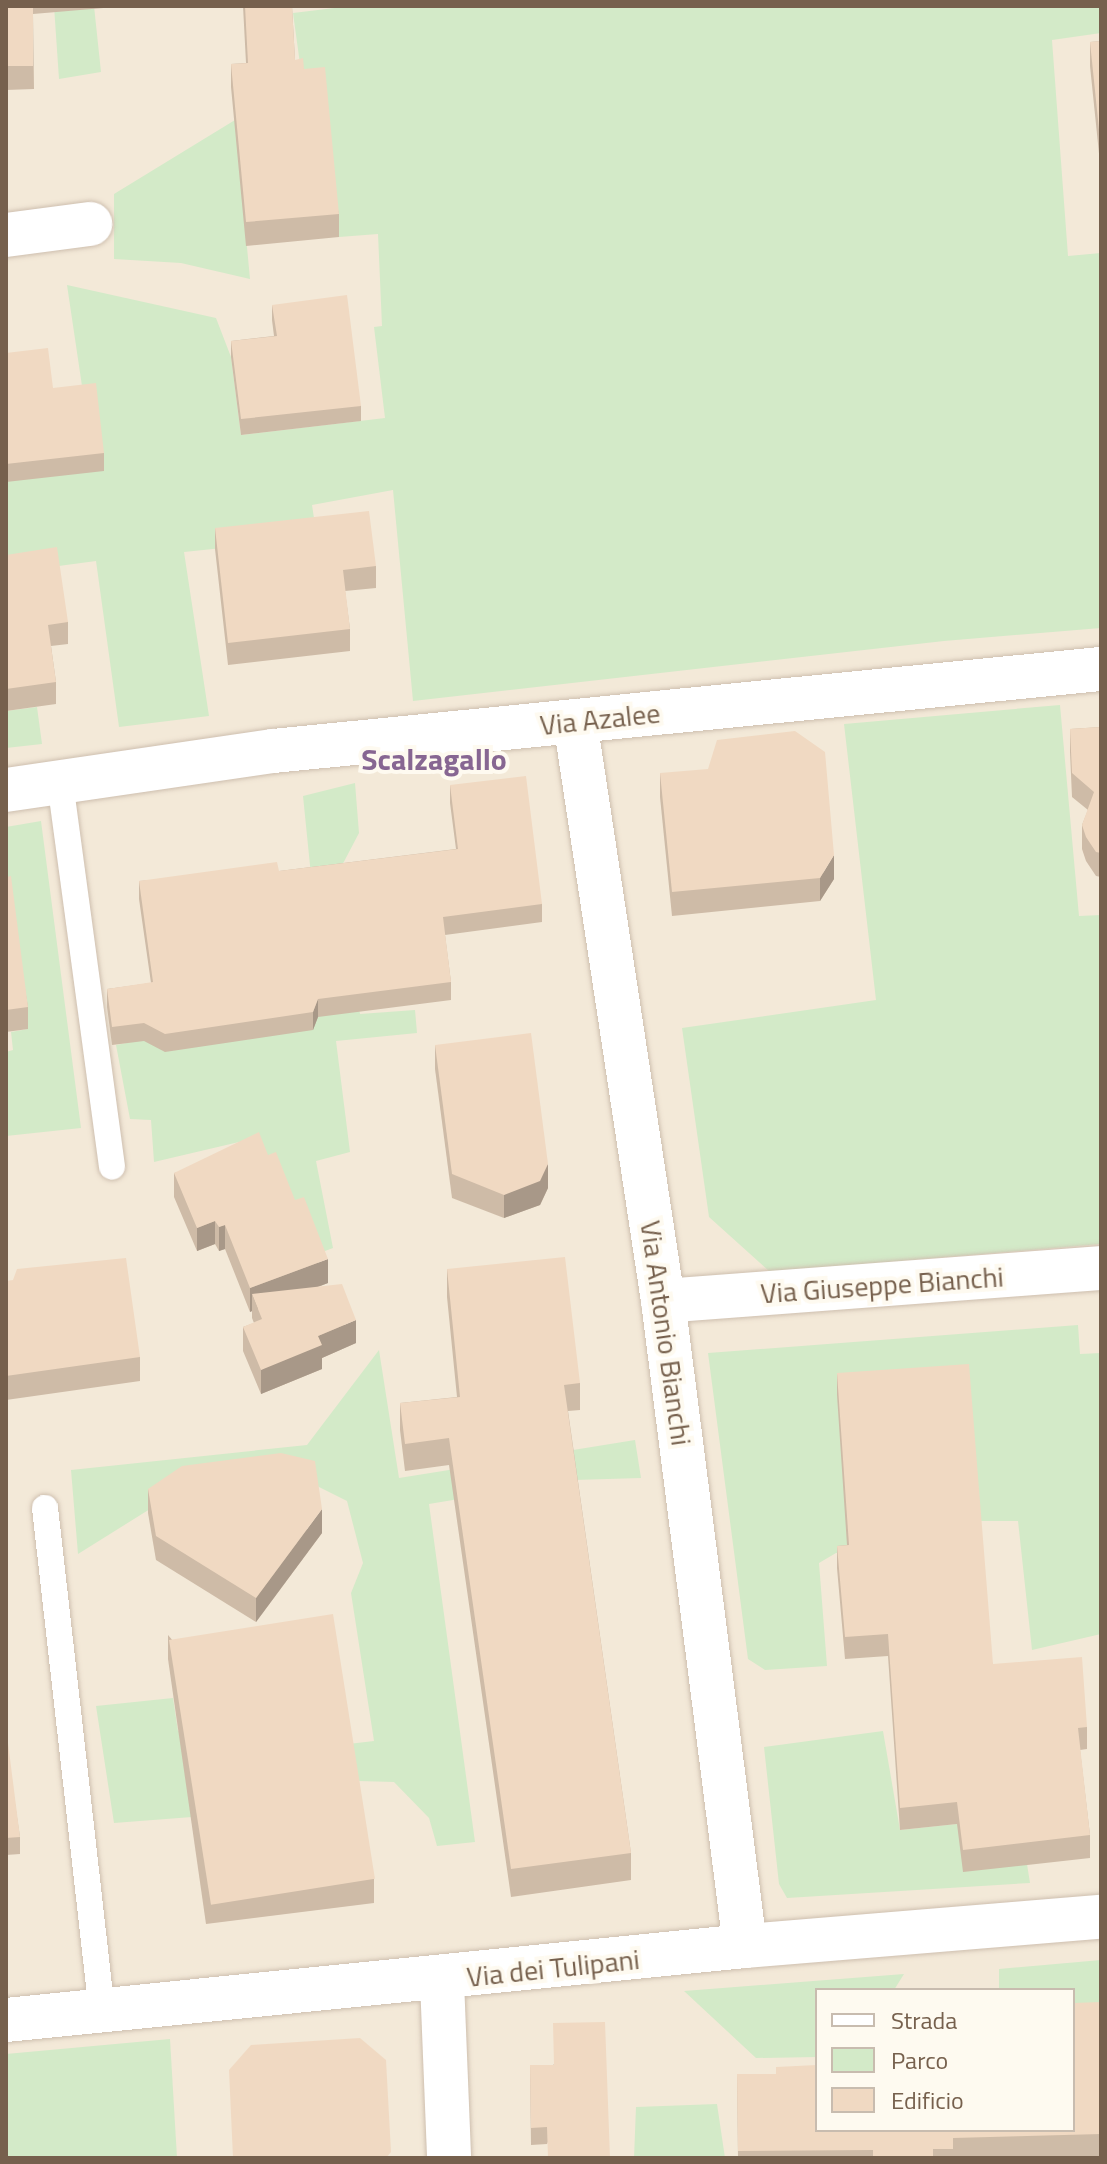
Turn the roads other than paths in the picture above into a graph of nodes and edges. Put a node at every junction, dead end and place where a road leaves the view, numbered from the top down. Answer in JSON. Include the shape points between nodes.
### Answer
{"nodes":[{"id":1,"x":90,"y":224,"type":"dead end"},
{"id":2,"x":6,"y":235,"type":"edge"},
{"id":3,"x":1101,"y":669,"type":"edge"},
{"id":4,"x":575,"y":721,"type":"junction"},
{"id":5,"x":60,"y":782,"type":"junction"},
{"id":6,"x":6,"y":790,"type":"edge"},
{"id":7,"x":112,"y":1166,"type":"dead end"},
{"id":8,"x":1101,"y":1268,"type":"edge"},
{"id":9,"x":663,"y":1301,"type":"junction"},
{"id":10,"x":45,"y":1508,"type":"dead end"},
{"id":11,"x":1101,"y":1917,"type":"edge"},
{"id":12,"x":745,"y":1946,"type":"junction"},
{"id":13,"x":442,"y":1981,"type":"junction"},
{"id":14,"x":102,"y":2012,"type":"junction"},
{"id":15,"x":6,"y":2020,"type":"edge"},
{"id":16,"x":449,"y":2158,"type":"edge"}],
"edges":[{"from":1,"to":2,"type":"street"},
{"from":3,"to":4,"type":"street","name":"Via Azalee"},
{"from":4,"to":5,"type":"street","name":"Via Azalee","via":[[273,751]]},
{"from":4,"to":9,"type":"street","name":"Via Antonio Bianchi"},
{"from":5,"to":6,"type":"street","name":"Via Azalee"},
{"from":5,"to":7,"type":"lane"},
{"from":8,"to":9,"type":"street","name":"Via Giuseppe Bianchi"},
{"from":9,"to":12,"type":"street","name":"Via Antonio Bianchi"},
{"from":10,"to":14,"type":"lane"},
{"from":11,"to":12,"type":"street","name":"Via dei Tulipani"},
{"from":12,"to":13,"type":"street","name":"Via dei Tulipani"},
{"from":13,"to":14,"type":"street","name":"Via dei Tulipani"},
{"from":13,"to":16,"type":"street"},
{"from":14,"to":15,"type":"street","name":"Via dei Tulipani"}]}
